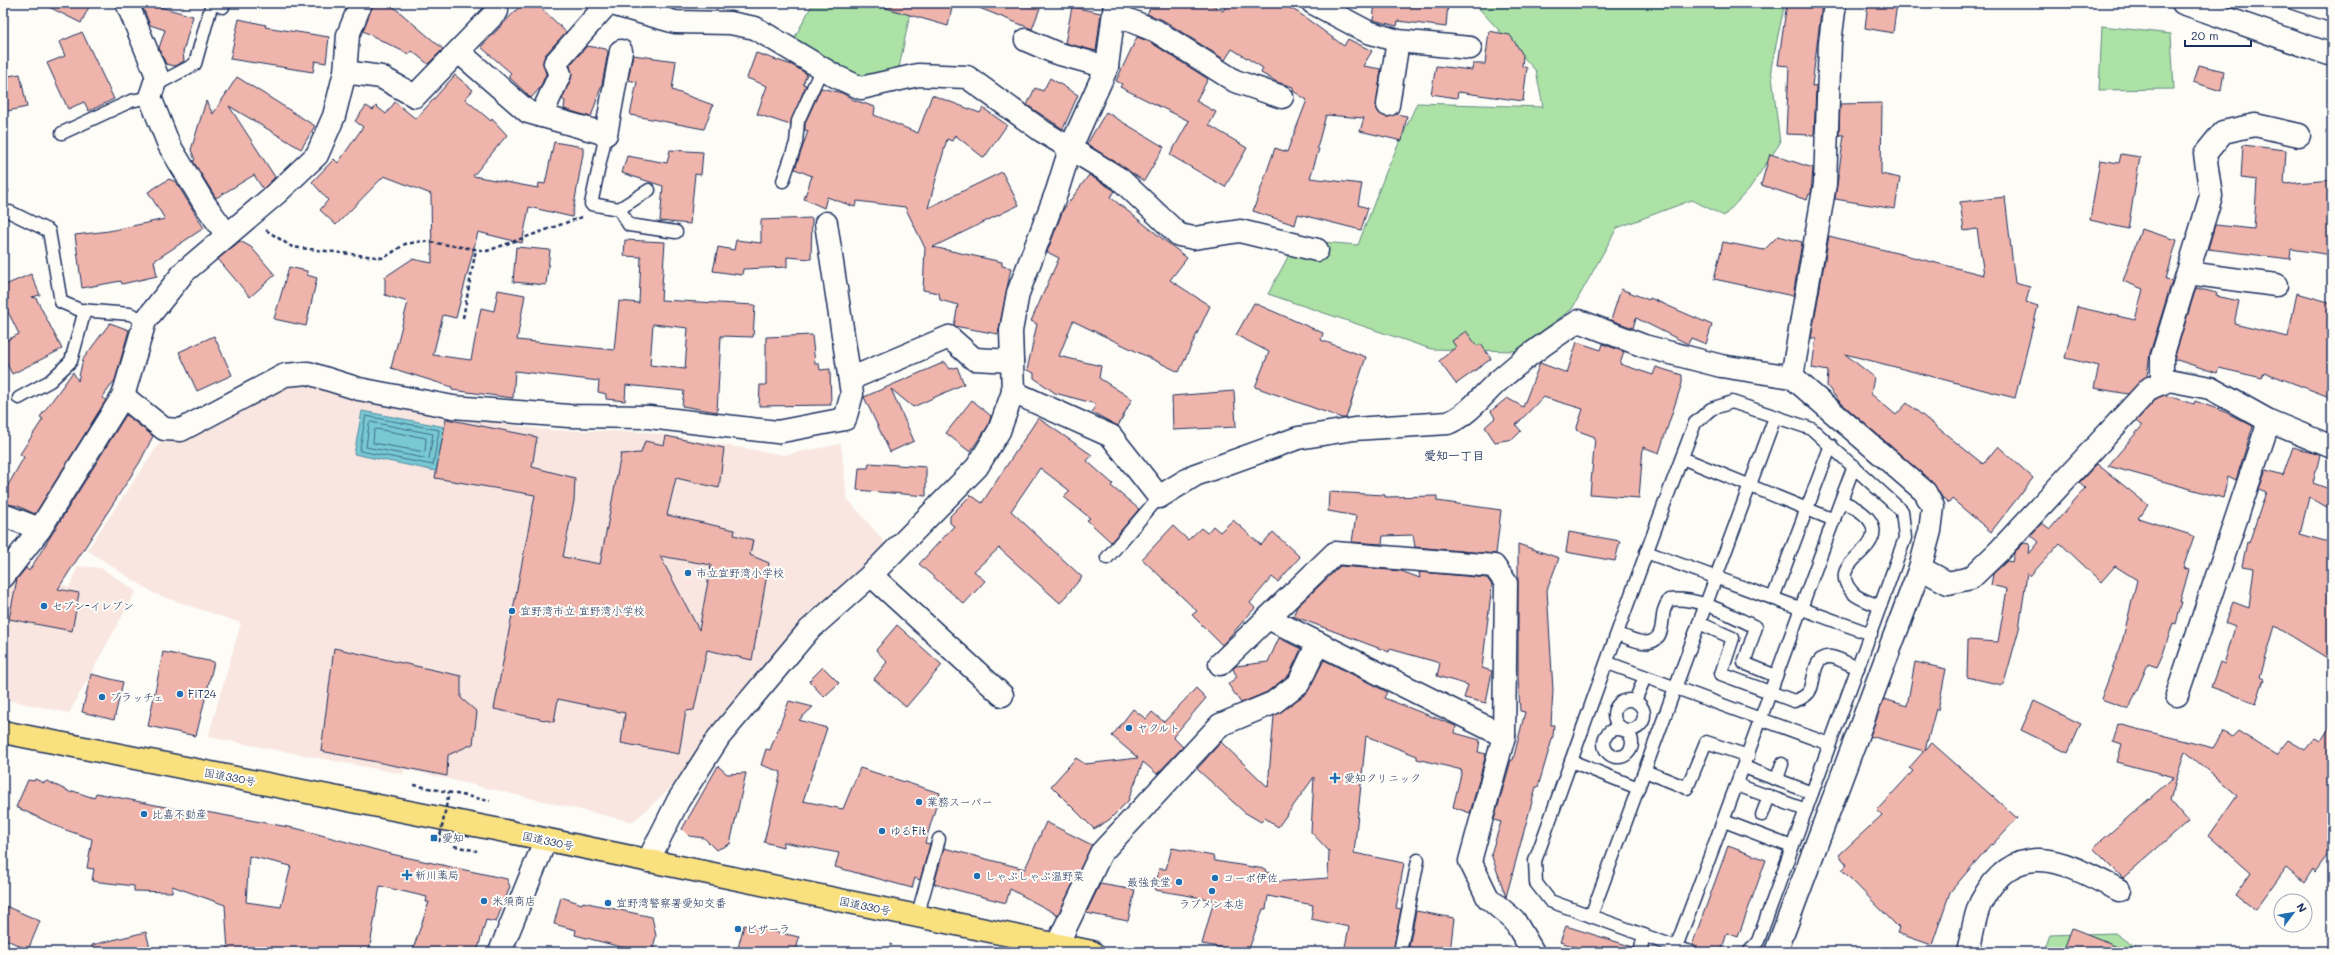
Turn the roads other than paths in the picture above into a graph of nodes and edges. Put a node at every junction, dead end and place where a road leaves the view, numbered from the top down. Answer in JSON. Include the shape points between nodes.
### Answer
{"nodes":[{"id":1,"x":128,"y":3,"type":"edge"},
{"id":2,"x":362,"y":3,"type":"edge"},
{"id":3,"x":608,"y":3,"type":"edge"},
{"id":4,"x":1313,"y":3,"type":"edge"},
{"id":5,"x":1835,"y":3,"type":"edge"},
{"id":6,"x":2183,"y":3,"type":"edge"},
{"id":7,"x":2293,"y":3,"type":"edge"},
{"id":8,"x":223,"y":7,"type":"dead end"},
{"id":9,"x":1115,"y":9,"type":"edge"},
{"id":10,"x":497,"y":11,"type":"dead end"},
{"id":11,"x":2332,"y":16,"type":"edge"},
{"id":12,"x":1026,"y":40,"type":"dead end"},
{"id":13,"x":1398,"y":41,"type":"junction"},
{"id":14,"x":1470,"y":48,"type":"dead end"},
{"id":15,"x":621,"y":51,"type":"dead end"},
{"id":16,"x":459,"y":52,"type":"junction"},
{"id":17,"x":2332,"y":55,"type":"edge"},
{"id":18,"x":1106,"y":67,"type":"junction"},
{"id":19,"x":822,"y":68,"type":"junction"},
{"id":20,"x":345,"y":72,"type":"junction"},
{"id":21,"x":151,"y":92,"type":"junction"},
{"id":22,"x":1282,"y":97,"type":"dead end"},
{"id":23,"x":1388,"y":105,"type":"dead end"},
{"id":24,"x":541,"y":116,"type":"junction"},
{"id":25,"x":62,"y":133,"type":"dead end"},
{"id":26,"x":606,"y":134,"type":"junction"},
{"id":27,"x":2299,"y":135,"type":"dead end"},
{"id":28,"x":1070,"y":149,"type":"junction"},
{"id":29,"x":783,"y":181,"type":"dead end"},
{"id":30,"x":649,"y":190,"type":"dead end"},
{"id":31,"x":619,"y":209,"type":"junction"},
{"id":32,"x":10,"y":212,"type":"dead end"},
{"id":33,"x":826,"y":223,"type":"dead end"},
{"id":34,"x":676,"y":232,"type":"dead end"},
{"id":35,"x":227,"y":235,"type":"junction"},
{"id":36,"x":1317,"y":250,"type":"dead end"},
{"id":37,"x":2188,"y":273,"type":"junction"},
{"id":38,"x":2276,"y":286,"type":"dead end"},
{"id":39,"x":85,"y":310,"type":"junction"},
{"id":40,"x":145,"y":321,"type":"junction"},
{"id":41,"x":1012,"y":360,"type":"junction"},
{"id":42,"x":1792,"y":377,"type":"junction"},
{"id":43,"x":850,"y":379,"type":"junction"},
{"id":44,"x":2162,"y":383,"type":"junction"},
{"id":45,"x":1013,"y":392,"type":"junction"},
{"id":46,"x":123,"y":396,"type":"junction"},
{"id":47,"x":19,"y":398,"type":"dead end"},
{"id":48,"x":1776,"y":417,"type":"junction"},
{"id":49,"x":2269,"y":421,"type":"junction"},
{"id":50,"x":1831,"y":446,"type":"junction"},
{"id":51,"x":2332,"y":447,"type":"edge"},
{"id":52,"x":1682,"y":458,"type":"junction"},
{"id":53,"x":1854,"y":466,"type":"junction"},
{"id":54,"x":1750,"y":485,"type":"junction"},
{"id":55,"x":1159,"y":497,"type":"junction"},
{"id":56,"x":1841,"y":501,"type":"junction"},
{"id":57,"x":1806,"y":508,"type":"junction"},
{"id":58,"x":3,"y":515,"type":"edge"},
{"id":59,"x":1834,"y":520,"type":"junction"},
{"id":60,"x":40,"y":529,"type":"junction"},
{"id":61,"x":1646,"y":552,"type":"junction"},
{"id":62,"x":1107,"y":558,"type":"dead end"},
{"id":63,"x":1920,"y":568,"type":"junction"},
{"id":64,"x":870,"y":575,"type":"junction"},
{"id":65,"x":3,"y":577,"type":"edge"},
{"id":66,"x":1716,"y":577,"type":"junction"},
{"id":67,"x":1773,"y":598,"type":"junction"},
{"id":68,"x":1705,"y":604,"type":"junction"},
{"id":69,"x":1880,"y":606,"type":"junction"},
{"id":70,"x":1800,"y":608,"type":"junction"},
{"id":71,"x":1268,"y":618,"type":"junction"},
{"id":72,"x":1699,"y":623,"type":"junction"},
{"id":73,"x":1618,"y":634,"type":"junction"},
{"id":74,"x":1871,"y":634,"type":"junction"},
{"id":75,"x":1318,"y":643,"type":"junction"},
{"id":76,"x":1608,"y":663,"type":"junction"},
{"id":77,"x":1220,"y":664,"type":"dead end"},
{"id":78,"x":1858,"y":668,"type":"junction"},
{"id":79,"x":1776,"y":676,"type":"junction"},
{"id":80,"x":1644,"y":677,"type":"junction"},
{"id":81,"x":1675,"y":688,"type":"junction"},
{"id":82,"x":1770,"y":694,"type":"junction"},
{"id":83,"x":1002,"y":695,"type":"dead end"},
{"id":84,"x":2177,"y":695,"type":"dead end"},
{"id":85,"x":1635,"y":701,"type":"junction"},
{"id":86,"x":1761,"y":720,"type":"junction"},
{"id":87,"x":1625,"y":730,"type":"junction"},
{"id":88,"x":3,"y":732,"type":"edge"},
{"id":89,"x":1504,"y":736,"type":"junction"},
{"id":90,"x":1829,"y":744,"type":"junction"},
{"id":91,"x":1613,"y":756,"type":"junction"},
{"id":92,"x":1572,"y":761,"type":"junction"},
{"id":93,"x":1746,"y":762,"type":"junction"},
{"id":94,"x":1782,"y":764,"type":"dead end"},
{"id":95,"x":1645,"y":771,"type":"junction"},
{"id":96,"x":1606,"y":775,"type":"junction"},
{"id":97,"x":1777,"y":779,"type":"junction"},
{"id":98,"x":1737,"y":785,"type":"junction"},
{"id":99,"x":1638,"y":788,"type":"junction"},
{"id":100,"x":1812,"y":793,"type":"junction"},
{"id":101,"x":1769,"y":796,"type":"junction"},
{"id":102,"x":1806,"y":810,"type":"junction"},
{"id":103,"x":1762,"y":815,"type":"dead end"},
{"id":104,"x":1724,"y":821,"type":"junction"},
{"id":105,"x":939,"y":839,"type":"dead end"},
{"id":106,"x":545,"y":841,"type":"junction"},
{"id":107,"x":1792,"y":847,"type":"junction"},
{"id":108,"x":1418,"y":860,"type":"dead end"},
{"id":109,"x":648,"y":861,"type":"junction"},
{"id":110,"x":2119,"y":890,"type":"dead end"},
{"id":111,"x":1591,"y":916,"type":"junction"},
{"id":112,"x":917,"y":917,"type":"junction"},
{"id":113,"x":1644,"y":935,"type":"junction"},
{"id":114,"x":1057,"y":945,"type":"junction"},
{"id":115,"x":1676,"y":947,"type":"junction"},
{"id":116,"x":500,"y":952,"type":"edge"},
{"id":117,"x":1092,"y":952,"type":"edge"},
{"id":118,"x":1400,"y":952,"type":"edge"},
{"id":119,"x":1533,"y":952,"type":"edge"},
{"id":120,"x":1640,"y":952,"type":"edge"},
{"id":121,"x":1690,"y":952,"type":"edge"},
{"id":122,"x":1749,"y":952,"type":"edge"},
{"id":123,"x":1776,"y":952,"type":"edge"},
{"id":124,"x":1968,"y":952,"type":"edge"}],
"edges":[{"from":1,"to":21,"type":"street","via":[[157,76]]},
{"from":2,"to":20,"type":"street","via":[[348,34]]},
{"from":3,"to":19,"type":"street","via":[[675,22],[730,23],[755,28]]},
{"from":3,"to":24,"type":"street","via":[[555,63],[560,74]]},
{"from":4,"to":13,"type":"street","via":[[1368,32]]},
{"from":5,"to":42,"type":"street","via":[[1830,43],[1825,184]]},
{"from":6,"to":17,"type":"street"},
{"from":7,"to":11,"type":"lane"},
{"from":8,"to":21,"type":"lane","via":[[212,3],[195,64]]},
{"from":9,"to":18,"type":"street"},
{"from":9,"to":22,"type":"street","via":[[1156,31],[1234,81]]},
{"from":10,"to":16,"type":"street"},
{"from":12,"to":18,"type":"street","via":[[1056,53]]},
{"from":13,"to":14,"type":"street"},
{"from":13,"to":23,"type":"street"},
{"from":15,"to":26,"type":"street"},
{"from":16,"to":20,"type":"street","via":[[415,96],[382,77]]},
{"from":16,"to":24,"type":"street","via":[[528,112]]},
{"from":18,"to":28,"type":"street"},
{"from":19,"to":28,"type":"street","via":[[861,88],[918,75],[967,77]]},
{"from":19,"to":29,"type":"lane","via":[[798,121],[796,142]]},
{"from":20,"to":35,"type":"street","via":[[334,116],[317,155]]},
{"from":21,"to":25,"type":"lane"},
{"from":21,"to":35,"type":"street","via":[[169,145]]},
{"from":24,"to":26,"type":"street"},
{"from":26,"to":31,"type":"lane","via":[[591,204]]},
{"from":27,"to":37,"type":"street","via":[[2255,125],[2223,132],[2205,154],[2211,196]]},
{"from":28,"to":36,"type":"street","via":[[1120,179],[1179,235],[1194,238],[1240,231]]},
{"from":28,"to":41,"type":"street","via":[[1057,191],[1018,293],[1011,331]]},
{"from":30,"to":31,"type":"lane"},
{"from":31,"to":34,"type":"lane","via":[[628,225]]},
{"from":32,"to":39,"type":"lane","via":[[49,232],[61,302]]},
{"from":33,"to":43,"type":"street"},
{"from":35,"to":40,"type":"street","via":[[184,272]]},
{"from":37,"to":38,"type":"street"},
{"from":37,"to":44,"type":"street","via":[[2162,357]]},
{"from":39,"to":40,"type":"lane","via":[[130,314]]},
{"from":39,"to":47,"type":"lane","via":[[71,361],[50,381]]},
{"from":40,"to":46,"type":"street"},
{"from":41,"to":43,"type":"street","via":[[974,359],[949,337]]},
{"from":41,"to":45,"type":"street"},
{"from":42,"to":55,"type":"street","via":[[1721,366],[1644,346],[1579,321],[1550,339],[1460,418],[1448,423],[1354,428],[1298,438],[1195,475]]},
{"from":42,"to":63,"type":"street","via":[[1925,492],[1933,507],[1930,531]]},
{"from":43,"to":46,"type":"street","via":[[852,394],[845,419],[777,432],[649,417],[569,416],[453,407],[359,389],[308,373],[285,375],[181,430],[164,429]]},
{"from":44,"to":49,"type":"street","via":[[2169,380],[2210,388]]},
{"from":44,"to":63,"type":"street","via":[[2150,388],[1971,578],[1948,583]]},
{"from":45,"to":55,"type":"street","via":[[1111,436]]},
{"from":45,"to":64,"type":"street","via":[[999,431],[976,467]]},
{"from":46,"to":60,"type":"street"},
{"from":48,"to":50,"type":"lane","via":[[1812,429]]},
{"from":48,"to":52,"type":"lane","via":[[1732,402],[1711,409],[1695,423]]},
{"from":48,"to":54,"type":"lane"},
{"from":49,"to":51,"type":"street"},
{"from":49,"to":84,"type":"street"},
{"from":50,"to":53,"type":"lane"},
{"from":50,"to":57,"type":"lane"},
{"from":52,"to":54,"type":"lane"},
{"from":52,"to":61,"type":"lane"},
{"from":53,"to":56,"type":"lane"},
{"from":53,"to":69,"type":"lane","via":[[1902,511],[1905,538]]},
{"from":54,"to":57,"type":"lane"},
{"from":54,"to":66,"type":"lane"},
{"from":55,"to":62,"type":"lane"},
{"from":56,"to":59,"type":"lane"},
{"from":56,"to":69,"type":"lane","via":[[1860,509],[1867,516],[1872,532],[1868,545],[1850,561],[1846,569],[1846,582],[1853,594]]},
{"from":57,"to":59,"type":"lane"},
{"from":57,"to":67,"type":"lane"},
{"from":58,"to":60,"type":"street"},
{"from":59,"to":70,"type":"lane"},
{"from":60,"to":65,"type":"street"},
{"from":61,"to":66,"type":"lane"},
{"from":61,"to":73,"type":"lane"},
{"from":63,"to":123,"type":"street"},
{"from":64,"to":83,"type":"street"},
{"from":64,"to":109,"type":"street","via":[[808,631],[720,737],[678,802]]},
{"from":66,"to":67,"type":"lane"},
{"from":66,"to":68,"type":"lane"},
{"from":67,"to":70,"type":"lane"},
{"from":68,"to":72,"type":"lane"},
{"from":68,"to":73,"type":"lane","via":[[1682,598],[1669,600],[1662,610],[1660,631],[1654,640],[1644,644]]},
{"from":68,"to":79,"type":"lane","via":[[1756,627],[1744,663]]},
{"from":69,"to":74,"type":"lane"},
{"from":70,"to":74,"type":"lane"},
{"from":70,"to":79,"type":"lane"},
{"from":71,"to":75,"type":"street"},
{"from":71,"to":77,"type":"street"},
{"from":71,"to":89,"type":"street","via":[[1335,553],[1494,566],[1506,583]]},
{"from":72,"to":81,"type":"lane"},
{"from":72,"to":82,"type":"lane","via":[[1733,638],[1721,674]]},
{"from":73,"to":76,"type":"lane"},
{"from":74,"to":78,"type":"lane"},
{"from":75,"to":89,"type":"street"},
{"from":75,"to":114,"type":"street","via":[[1298,683],[1273,703],[1220,725],[1101,853]]},
{"from":76,"to":80,"type":"lane"},
{"from":76,"to":92,"type":"lane"},
{"from":78,"to":82,"type":"lane","via":[[1831,657],[1824,658],[1816,666],[1811,689],[1803,698],[1794,701]]},
{"from":78,"to":90,"type":"lane"},
{"from":79,"to":82,"type":"lane"},
{"from":80,"to":81,"type":"lane"},
{"from":80,"to":85,"type":"lane"},
{"from":81,"to":86,"type":"lane"},
{"from":81,"to":95,"type":"lane"},
{"from":82,"to":86,"type":"lane"},
{"from":85,"to":87,"type":"lane","via":[[1642,707],[1643,722],[1635,729]]},
{"from":85,"to":87,"type":"lane","via":[[1622,702],[1615,709],[1616,724]]},
{"from":86,"to":90,"type":"lane"},
{"from":86,"to":93,"type":"lane"},
{"from":87,"to":91,"type":"lane","via":[[1631,737],[1632,746],[1622,756]]},
{"from":87,"to":91,"type":"lane","via":[[1616,729],[1605,737],[1606,750]]},
{"from":88,"to":106,"type":"highway","name":"国道330号"},
{"from":89,"to":119,"type":"street","via":[[1470,861],[1488,898],[1514,920]]},
{"from":90,"to":100,"type":"lane"},
{"from":91,"to":96,"type":"lane"},
{"from":92,"to":96,"type":"lane"},
{"from":92,"to":111,"type":"lane","via":[[1534,860],[1536,883],[1550,901]]},
{"from":93,"to":95,"type":"lane","via":[[1706,742],[1687,788]]},
{"from":93,"to":97,"type":"lane"},
{"from":93,"to":98,"type":"lane"},
{"from":94,"to":97,"type":"lane"},
{"from":95,"to":99,"type":"lane"},
{"from":96,"to":99,"type":"lane"},
{"from":97,"to":100,"type":"lane"},
{"from":98,"to":101,"type":"lane"},
{"from":98,"to":104,"type":"lane"},
{"from":99,"to":111,"type":"lane"},
{"from":100,"to":102,"type":"lane"},
{"from":101,"to":102,"type":"lane"},
{"from":101,"to":103,"type":"lane"},
{"from":102,"to":107,"type":"lane"},
{"from":104,"to":107,"type":"lane"},
{"from":104,"to":115,"type":"lane"},
{"from":105,"to":112,"type":"lane"},
{"from":106,"to":109,"type":"highway","name":"国道330号"},
{"from":106,"to":116,"type":"street"},
{"from":107,"to":122,"type":"lane","via":[[1758,941]]},
{"from":108,"to":118,"type":"lane"},
{"from":109,"to":112,"type":"highway","name":"国道330号"},
{"from":110,"to":124,"type":"street","via":[[2066,864],[2035,859],[2016,864],[1997,879],[1980,902]]},
{"from":111,"to":113,"type":"lane"},
{"from":112,"to":114,"type":"highway","name":"国道330号"},
{"from":113,"to":115,"type":"lane"},
{"from":113,"to":120,"type":"lane"},
{"from":114,"to":117,"type":"highway","name":"国道330号"},
{"from":115,"to":121,"type":"lane"}]}
